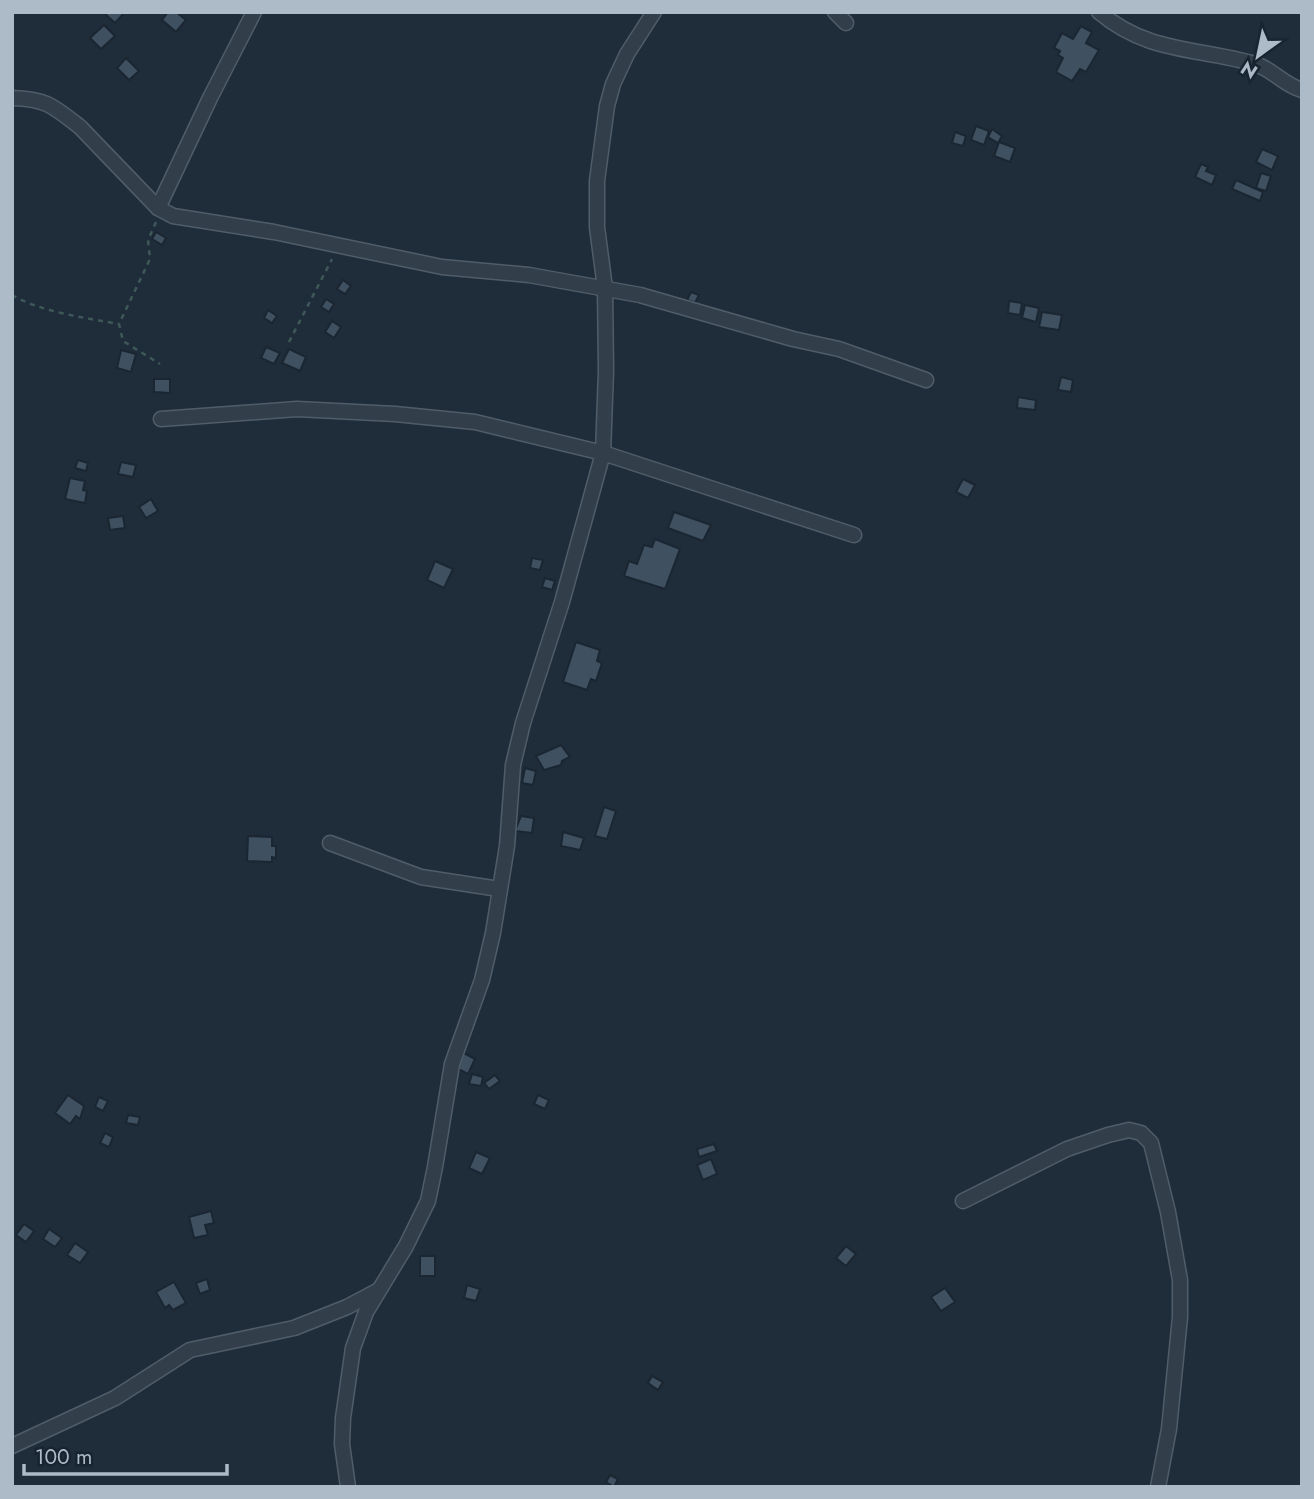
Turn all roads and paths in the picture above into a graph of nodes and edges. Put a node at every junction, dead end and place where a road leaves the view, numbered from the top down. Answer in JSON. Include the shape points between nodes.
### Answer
{"nodes":[{"id":1,"x":254,"y":12,"type":"edge"},
{"id":2,"x":654,"y":12,"type":"edge"},
{"id":3,"x":835,"y":12,"type":"edge"},
{"id":4,"x":1099,"y":12,"type":"edge"},
{"id":5,"x":846,"y":23,"type":"dead end"},
{"id":6,"x":1302,"y":90,"type":"edge"},
{"id":7,"x":12,"y":98,"type":"edge"},
{"id":8,"x":158,"y":208,"type":"junction"},
{"id":9,"x":337,"y":246,"type":"junction"},
{"id":10,"x":605,"y":288,"type":"junction"},
{"id":11,"x":12,"y":295,"type":"edge"},
{"id":12,"x":119,"y":324,"type":"junction"},
{"id":13,"x":289,"y":342,"type":"dead end"},
{"id":14,"x":160,"y":364,"type":"dead end"},
{"id":15,"x":926,"y":380,"type":"dead end"},
{"id":16,"x":161,"y":419,"type":"dead end"},
{"id":17,"x":603,"y":453,"type":"junction"},
{"id":18,"x":854,"y":535,"type":"dead end"},
{"id":19,"x":330,"y":843,"type":"dead end"},
{"id":20,"x":499,"y":889,"type":"junction"},
{"id":21,"x":962,"y":1201,"type":"dead end"},
{"id":22,"x":380,"y":1289,"type":"junction"},
{"id":23,"x":12,"y":1446,"type":"edge"},
{"id":24,"x":348,"y":1487,"type":"edge"},
{"id":25,"x":1158,"y":1487,"type":"edge"}],
"edges":[{"from":1,"to":8,"type":"street"},
{"from":2,"to":10,"type":"street","via":[[627,54],[607,106],[596,211]]},
{"from":3,"to":5,"type":"street"},
{"from":4,"to":6,"type":"street","via":[[1150,43],[1259,65]]},
{"from":7,"to":8,"type":"street","via":[[36,99],[65,115]]},
{"from":8,"to":9,"type":"street","via":[[173,216]]},
{"from":8,"to":12,"type":"path","via":[[148,240],[150,259]]},
{"from":9,"to":10,"type":"street","via":[[442,268],[529,275]]},
{"from":9,"to":13,"type":"path"},
{"from":10,"to":15,"type":"street","via":[[839,349]]},
{"from":10,"to":17,"type":"street"},
{"from":11,"to":12,"type":"path"},
{"from":12,"to":14,"type":"path","via":[[123,341]]},
{"from":16,"to":17,"type":"street","via":[[296,409],[395,414],[475,422]]},
{"from":17,"to":18,"type":"street"},
{"from":17,"to":20,"type":"street","via":[[523,723],[513,765]]},
{"from":19,"to":20,"type":"street","via":[[421,877]]},
{"from":20,"to":22,"type":"street","via":[[488,958],[452,1064],[428,1201]]},
{"from":21,"to":25,"type":"street","via":[[1067,1149],[1108,1135],[1129,1130],[1141,1133],[1151,1143],[1180,1280],[1171,1404]]},
{"from":22,"to":23,"type":"street","via":[[294,1328],[190,1350],[115,1398]]},
{"from":22,"to":24,"type":"street","via":[[358,1331],[348,1373],[342,1444]]}]}
